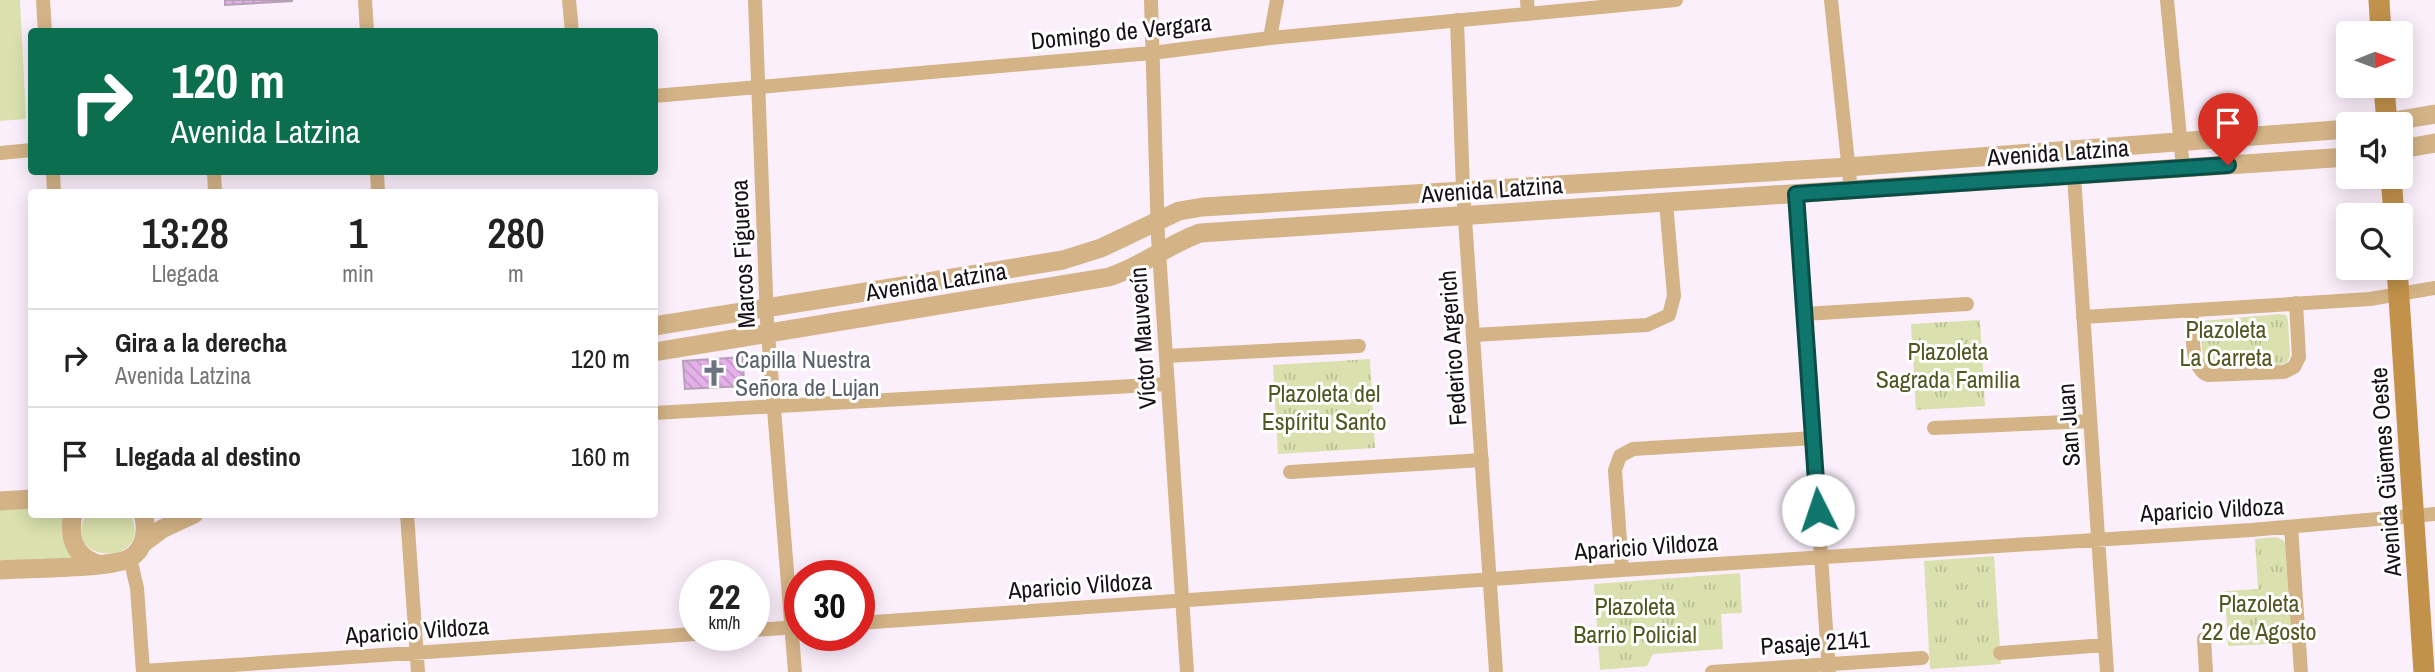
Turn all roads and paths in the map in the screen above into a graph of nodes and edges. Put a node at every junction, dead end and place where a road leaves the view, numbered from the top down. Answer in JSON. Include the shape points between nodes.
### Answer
{"nodes":[{"id":1,"x":43,"y":0,"type":"edge"},
{"id":2,"x":365,"y":0,"type":"edge"},
{"id":3,"x":569,"y":0,"type":"edge"},
{"id":4,"x":755,"y":0,"type":"edge"},
{"id":5,"x":1151,"y":0,"type":"edge"},
{"id":6,"x":1277,"y":0,"type":"edge"},
{"id":7,"x":1676,"y":0,"type":"edge"},
{"id":8,"x":1832,"y":0,"type":"edge"},
{"id":9,"x":2167,"y":0,"type":"edge"},
{"id":10,"x":2379,"y":0,"type":"edge"},
{"id":11,"x":1527,"y":7,"type":"edge"},
{"id":12,"x":1457,"y":20,"type":"junction"},
{"id":13,"x":2380,"y":21,"type":"edge"},
{"id":14,"x":45,"y":28,"type":"edge"},
{"id":15,"x":367,"y":28,"type":"edge"},
{"id":16,"x":572,"y":28,"type":"edge"},
{"id":17,"x":1270,"y":38,"type":"junction"},
{"id":18,"x":1152,"y":53,"type":"junction"},
{"id":19,"x":758,"y":89,"type":"junction"},
{"id":20,"x":658,"y":96,"type":"edge"},
{"id":21,"x":2435,"y":114,"type":"edge"},
{"id":22,"x":2413,"y":118,"type":"edge"},
{"id":23,"x":2336,"y":130,"type":"edge"},
{"id":24,"x":2181,"y":141,"type":"junction"},
{"id":25,"x":2435,"y":143,"type":"edge"},
{"id":26,"x":2413,"y":147,"type":"edge"},
{"id":27,"x":28,"y":150,"type":"edge"},
{"id":28,"x":0,"y":153,"type":"edge"},
{"id":29,"x":2336,"y":158,"type":"edge"},
{"id":30,"x":1848,"y":167,"type":"junction"},
{"id":31,"x":2183,"y":168,"type":"junction"},
{"id":32,"x":2074,"y":176,"type":"junction"},
{"id":33,"x":1463,"y":190,"type":"junction"},
{"id":34,"x":1851,"y":191,"type":"junction"},
{"id":35,"x":1796,"y":194,"type":"junction"},
{"id":36,"x":1666,"y":202,"type":"junction"},
{"id":37,"x":1466,"y":215,"type":"junction"},
{"id":38,"x":1157,"y":220,"type":"junction"},
{"id":39,"x":1160,"y":254,"type":"junction"},
{"id":40,"x":2398,"y":280,"type":"edge"},
{"id":41,"x":2435,"y":288,"type":"edge"},
{"id":42,"x":2399,"y":293,"type":"junction"},
{"id":43,"x":2296,"y":303,"type":"junction"},
{"id":44,"x":1966,"y":304,"type":"dead end"},
{"id":45,"x":767,"y":308,"type":"junction"},
{"id":46,"x":2192,"y":310,"type":"junction"},
{"id":47,"x":1804,"y":314,"type":"junction"},
{"id":48,"x":2083,"y":317,"type":"junction"},
{"id":49,"x":658,"y":325,"type":"edge"},
{"id":50,"x":769,"y":334,"type":"junction"},
{"id":51,"x":1474,"y":335,"type":"junction"},
{"id":52,"x":1359,"y":346,"type":"dead end"},
{"id":53,"x":658,"y":351,"type":"edge"},
{"id":54,"x":1166,"y":356,"type":"junction"},
{"id":55,"x":1168,"y":384,"type":"junction"},
{"id":56,"x":775,"y":404,"type":"junction"},
{"id":57,"x":658,"y":413,"type":"edge"},
{"id":58,"x":2090,"y":421,"type":"junction"},
{"id":59,"x":1934,"y":428,"type":"dead end"},
{"id":60,"x":1813,"y":438,"type":"junction"},
{"id":61,"x":1482,"y":460,"type":"junction"},
{"id":62,"x":1290,"y":472,"type":"dead end"},
{"id":63,"x":28,"y":499,"type":"edge"},
{"id":64,"x":0,"y":501,"type":"edge"},
{"id":65,"x":2424,"y":515,"type":"edge"},
{"id":66,"x":73,"y":518,"type":"edge"},
{"id":67,"x":144,"y":518,"type":"edge"},
{"id":68,"x":185,"y":518,"type":"edge"},
{"id":69,"x":407,"y":518,"type":"edge"},
{"id":70,"x":2291,"y":527,"type":"junction"},
{"id":71,"x":2098,"y":539,"type":"junction"},
{"id":72,"x":136,"y":551,"type":"junction"},
{"id":73,"x":1821,"y":558,"type":"junction"},
{"id":74,"x":790,"y":560,"type":"edge"},
{"id":75,"x":99,"y":564,"type":"junction"},
{"id":76,"x":0,"y":570,"type":"edge"},
{"id":77,"x":1622,"y":570,"type":"junction"},
{"id":78,"x":1490,"y":579,"type":"junction"},
{"id":79,"x":1183,"y":600,"type":"junction"},
{"id":80,"x":875,"y":622,"type":"edge"},
{"id":81,"x":679,"y":635,"type":"edge"},
{"id":82,"x":2204,"y":639,"type":"dead end"},
{"id":83,"x":2105,"y":645,"type":"junction"},
{"id":84,"x":795,"y":651,"type":"edge"},
{"id":85,"x":417,"y":653,"type":"junction"},
{"id":86,"x":2000,"y":653,"type":"dead end"},
{"id":87,"x":1922,"y":658,"type":"dead end"},
{"id":88,"x":1829,"y":668,"type":"edge"},
{"id":89,"x":143,"y":671,"type":"edge"},
{"id":90,"x":418,"y":672,"type":"edge"},
{"id":91,"x":795,"y":672,"type":"edge"},
{"id":92,"x":1188,"y":672,"type":"edge"},
{"id":93,"x":1496,"y":672,"type":"edge"},
{"id":94,"x":1712,"y":672,"type":"edge"},
{"id":95,"x":2107,"y":672,"type":"edge"},
{"id":96,"x":2206,"y":672,"type":"edge"},
{"id":97,"x":2301,"y":672,"type":"edge"},
{"id":98,"x":2424,"y":672,"type":"edge"}],
"edges":[{"from":1,"to":14,"type":"street"},
{"from":2,"to":15,"type":"street"},
{"from":3,"to":16,"type":"street"},
{"from":4,"to":19,"type":"street","name":"Marcos Figueroa"},
{"from":5,"to":18,"type":"street","name":"Víctor Mauvecín"},
{"from":6,"to":17,"type":"street"},
{"from":7,"to":11,"type":"street","name":"Domingo de Vergara"},
{"from":8,"to":30,"type":"street"},
{"from":9,"to":24,"type":"street"},
{"from":10,"to":13,"type":"main road"},
{"from":11,"to":12,"type":"street","name":"Domingo de Vergara"},
{"from":12,"to":17,"type":"street","name":"Domingo de Vergara"},
{"from":12,"to":33,"type":"street","name":"Federico Argerich"},
{"from":17,"to":18,"type":"street","name":"Domingo de Vergara"},
{"from":18,"to":19,"type":"street","name":"Domingo de Vergara"},
{"from":18,"to":38,"type":"street","name":"Víctor Mauvecín"},
{"from":19,"to":20,"type":"street","name":"Domingo de Vergara"},
{"from":19,"to":45,"type":"street","name":"Marcos Figueroa"},
{"from":21,"to":22,"type":"street"},
{"from":23,"to":24,"type":"street","name":"Avenida Latzina"},
{"from":24,"to":30,"type":"street","name":"Avenida Latzina"},
{"from":24,"to":31,"type":"street"},
{"from":25,"to":26,"type":"street"},
{"from":27,"to":28,"type":"street"},
{"from":29,"to":31,"type":"street","name":"Avenida Latzina"},
{"from":30,"to":33,"type":"street","name":"Avenida Latzina"},
{"from":30,"to":34,"type":"street"},
{"from":31,"to":32,"type":"street","name":"Avenida Latzina"},
{"from":32,"to":34,"type":"street","name":"Avenida Latzina"},
{"from":32,"to":48,"type":"street","name":"San Juan"},
{"from":33,"to":37,"type":"street","name":"Federico Argerich"},
{"from":33,"to":38,"type":"street","name":"Avenida Latzina","via":[[1203,207]]},
{"from":34,"to":35,"type":"street","name":"Avenida Latzina"},
{"from":35,"to":36,"type":"street","name":"Avenida Latzina"},
{"from":35,"to":47,"type":"street"},
{"from":36,"to":37,"type":"street","name":"Avenida Latzina"},
{"from":36,"to":51,"type":"street","via":[[1674,296],[1669,315],[1647,325]]},
{"from":37,"to":39,"type":"street","name":"Avenida Latzina","via":[[1200,233],[1175,242]]},
{"from":37,"to":51,"type":"street","name":"Federico Argerich"},
{"from":38,"to":39,"type":"street","name":"Víctor Mauvecín"},
{"from":38,"to":45,"type":"street","name":"Avenida Latzina","via":[[1101,248],[1063,260]]},
{"from":39,"to":50,"type":"street","name":"Avenida Latzina","via":[[1109,277]]},
{"from":39,"to":54,"type":"street","name":"Víctor Mauvecín"},
{"from":40,"to":42,"type":"main road","name":"Avenida Güemes Oeste"},
{"from":41,"to":42,"type":"street"},
{"from":42,"to":43,"type":"street"},
{"from":42,"to":65,"type":"main road","name":"Avenida Güemes Oeste"},
{"from":43,"to":46,"type":"street"},
{"from":43,"to":46,"type":"street","via":[[2299,358],[2294,368],[2284,372],[2200,372]]},
{"from":44,"to":47,"type":"street"},
{"from":45,"to":49,"type":"street","name":"Avenida Latzina"},
{"from":45,"to":50,"type":"street","name":"Marcos Figueroa"},
{"from":46,"to":48,"type":"street"},
{"from":47,"to":60,"type":"street"},
{"from":48,"to":58,"type":"street","name":"San Juan"},
{"from":50,"to":53,"type":"street","name":"Avenida Latzina"},
{"from":50,"to":56,"type":"street","name":"Marcos Figueroa"},
{"from":51,"to":61,"type":"street","name":"Federico Argerich"},
{"from":52,"to":54,"type":"street"},
{"from":54,"to":55,"type":"street","name":"Víctor Mauvecín"},
{"from":55,"to":56,"type":"street"},
{"from":55,"to":79,"type":"street","name":"Víctor Mauvecín"},
{"from":56,"to":57,"type":"street"},
{"from":56,"to":74,"type":"street","name":"Marcos Figueroa"},
{"from":58,"to":59,"type":"street"},
{"from":58,"to":71,"type":"street","name":"San Juan"},
{"from":60,"to":73,"type":"street"},
{"from":60,"to":77,"type":"street","via":[[1633,449],[1620,456],[1615,470]]},
{"from":61,"to":62,"type":"street"},
{"from":61,"to":78,"type":"street","name":"Federico Argerich"},
{"from":63,"to":64,"type":"street"},
{"from":65,"to":70,"type":"street","name":"Aparicio Vildoza"},
{"from":65,"to":98,"type":"main road","name":"Avenida Güemes Oeste"},
{"from":66,"to":75,"type":"street","via":[[74,544],[85,558]]},
{"from":67,"to":72,"type":"street","via":[[146,532]]},
{"from":68,"to":72,"type":"street","via":[[162,529]]},
{"from":69,"to":85,"type":"street"},
{"from":70,"to":71,"type":"street","name":"Aparicio Vildoza"},
{"from":70,"to":97,"type":"street"},
{"from":71,"to":73,"type":"street","name":"Aparicio Vildoza"},
{"from":71,"to":83,"type":"street","name":"San Juan"},
{"from":72,"to":75,"type":"street","via":[[117,562]]},
{"from":72,"to":89,"type":"street"},
{"from":73,"to":77,"type":"street","name":"Aparicio Vildoza"},
{"from":73,"to":88,"type":"street"},
{"from":75,"to":76,"type":"street"},
{"from":77,"to":78,"type":"street","name":"Aparicio Vildoza"},
{"from":78,"to":79,"type":"street","name":"Aparicio Vildoza"},
{"from":78,"to":93,"type":"street","name":"Federico Argerich"},
{"from":79,"to":80,"type":"street","name":"Aparicio Vildoza"},
{"from":79,"to":92,"type":"street","name":"Víctor Mauvecín"},
{"from":81,"to":85,"type":"street","name":"Aparicio Vildoza"},
{"from":82,"to":96,"type":"street"},
{"from":83,"to":86,"type":"street"},
{"from":83,"to":95,"type":"street","name":"San Juan"},
{"from":84,"to":91,"type":"street","name":"Marcos Figueroa"},
{"from":85,"to":89,"type":"street","name":"Aparicio Vildoza"},
{"from":85,"to":90,"type":"street"},
{"from":87,"to":88,"type":"street","name":"Pasaje 2141"},
{"from":88,"to":94,"type":"street","name":"Pasaje 2141"}]}
